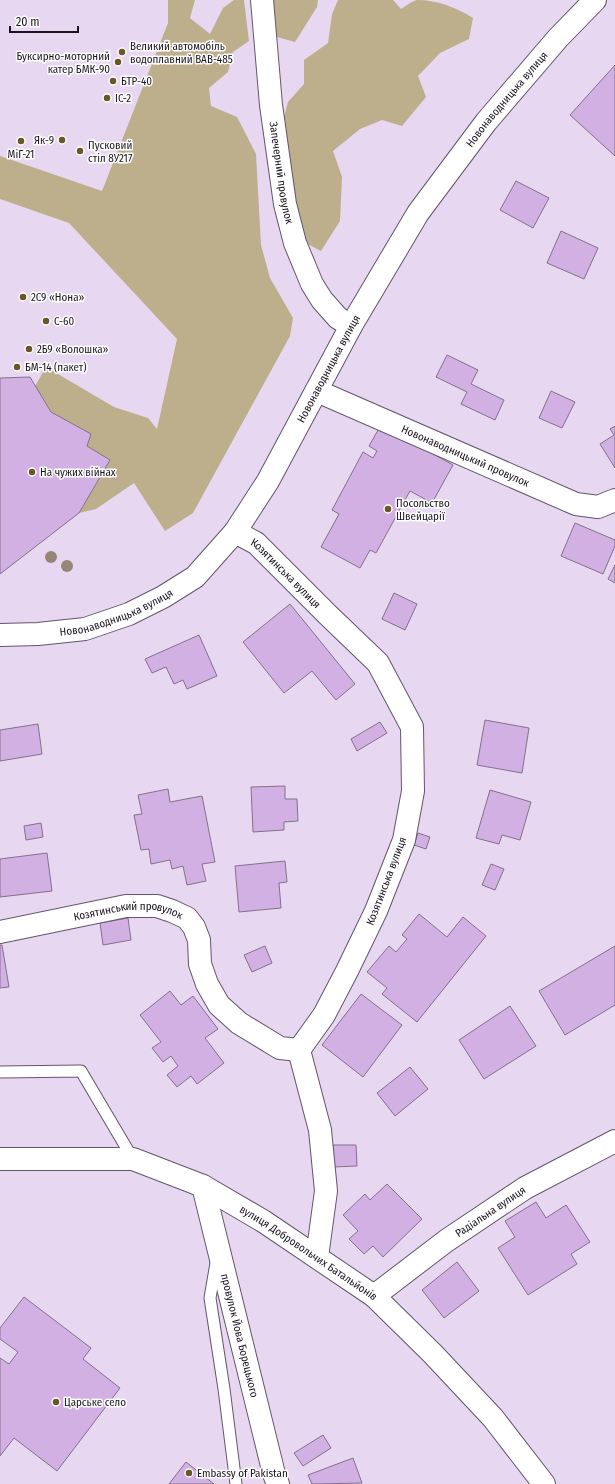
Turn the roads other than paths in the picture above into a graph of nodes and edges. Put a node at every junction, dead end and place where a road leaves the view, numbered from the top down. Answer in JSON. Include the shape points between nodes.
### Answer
{"nodes":[{"id":1,"x":262,"y":0,"type":"edge"},
{"id":2,"x":594,"y":0,"type":"edge"},
{"id":3,"x":351,"y":326,"type":"junction"},
{"id":4,"x":317,"y":391,"type":"junction"},
{"id":5,"x":615,"y":500,"type":"edge"},
{"id":6,"x":235,"y":532,"type":"junction"},
{"id":7,"x":0,"y":635,"type":"edge"},
{"id":8,"x":0,"y":932,"type":"edge"},
{"id":9,"x":299,"y":1050,"type":"junction"},
{"id":10,"x":0,"y":1072,"type":"edge"},
{"id":11,"x":615,"y":1141,"type":"edge"},
{"id":12,"x":0,"y":1159,"type":"edge"},
{"id":13,"x":133,"y":1159,"type":"junction"},
{"id":14,"x":204,"y":1186,"type":"junction"},
{"id":15,"x":219,"y":1250,"type":"junction"},
{"id":16,"x":317,"y":1258,"type":"junction"},
{"id":17,"x":374,"y":1296,"type":"junction"},
{"id":18,"x":236,"y":1484,"type":"edge"},
{"id":19,"x":278,"y":1484,"type":"edge"},
{"id":20,"x":544,"y":1484,"type":"edge"}],
"edges":[{"from":1,"to":3,"type":"street","name":"Запечерний провулок","via":[[271,105],[285,204],[295,243],[312,284],[322,300],[338,318]]},
{"from":2,"to":3,"type":"street","name":"Новонаводницька вулиця","via":[[486,122],[450,169],[418,213]]},
{"from":3,"to":4,"type":"street","name":"Новонаводницька вулиця"},
{"from":4,"to":5,"type":"street","name":"Новонаводницький провулок","via":[[576,504],[598,507]]},
{"from":4,"to":6,"type":"street","name":"Новонаводницька вулиця","via":[[268,481]]},
{"from":6,"to":7,"type":"street","name":"Новонаводницька вулиця","via":[[195,577],[129,614],[85,629]]},
{"from":6,"to":9,"type":"street","name":"Козятинська вулиця","via":[[256,543],[378,663],[412,728],[413,791],[404,840],[376,911],[350,964],[324,1015]]},
{"from":8,"to":9,"type":"street","name":"Козятинський провулок","via":[[126,906],[157,906],[172,911],[186,918],[194,927],[199,940],[200,964],[207,984],[219,1005],[239,1024],[262,1038],[280,1048]]},
{"from":9,"to":16,"type":"street","via":[[320,1130],[326,1191]]},
{"from":10,"to":13,"type":"lane","via":[[81,1071]]},
{"from":11,"to":17,"type":"street","name":"Радіальна вулиця","via":[[525,1188],[446,1241]]},
{"from":12,"to":13,"type":"street","name":"вулиця Добровольчих Батальйонів"},
{"from":13,"to":14,"type":"street","name":"вулиця Добровольчих Батальйонів"},
{"from":14,"to":15,"type":"street","name":"провулок Йова Борецького"},
{"from":14,"to":16,"type":"street","name":"вулиця Добровольчих Батальйонів"},
{"from":15,"to":18,"type":"lane","via":[[210,1298]]},
{"from":15,"to":19,"type":"street","name":"провулок Йова Борецького"},
{"from":16,"to":17,"type":"street","name":"вулиця Добровольчих Батальйонів"},
{"from":17,"to":20,"type":"street","name":"вулиця Добровольчих Батальйонів","via":[[434,1354],[493,1418]]}]}
